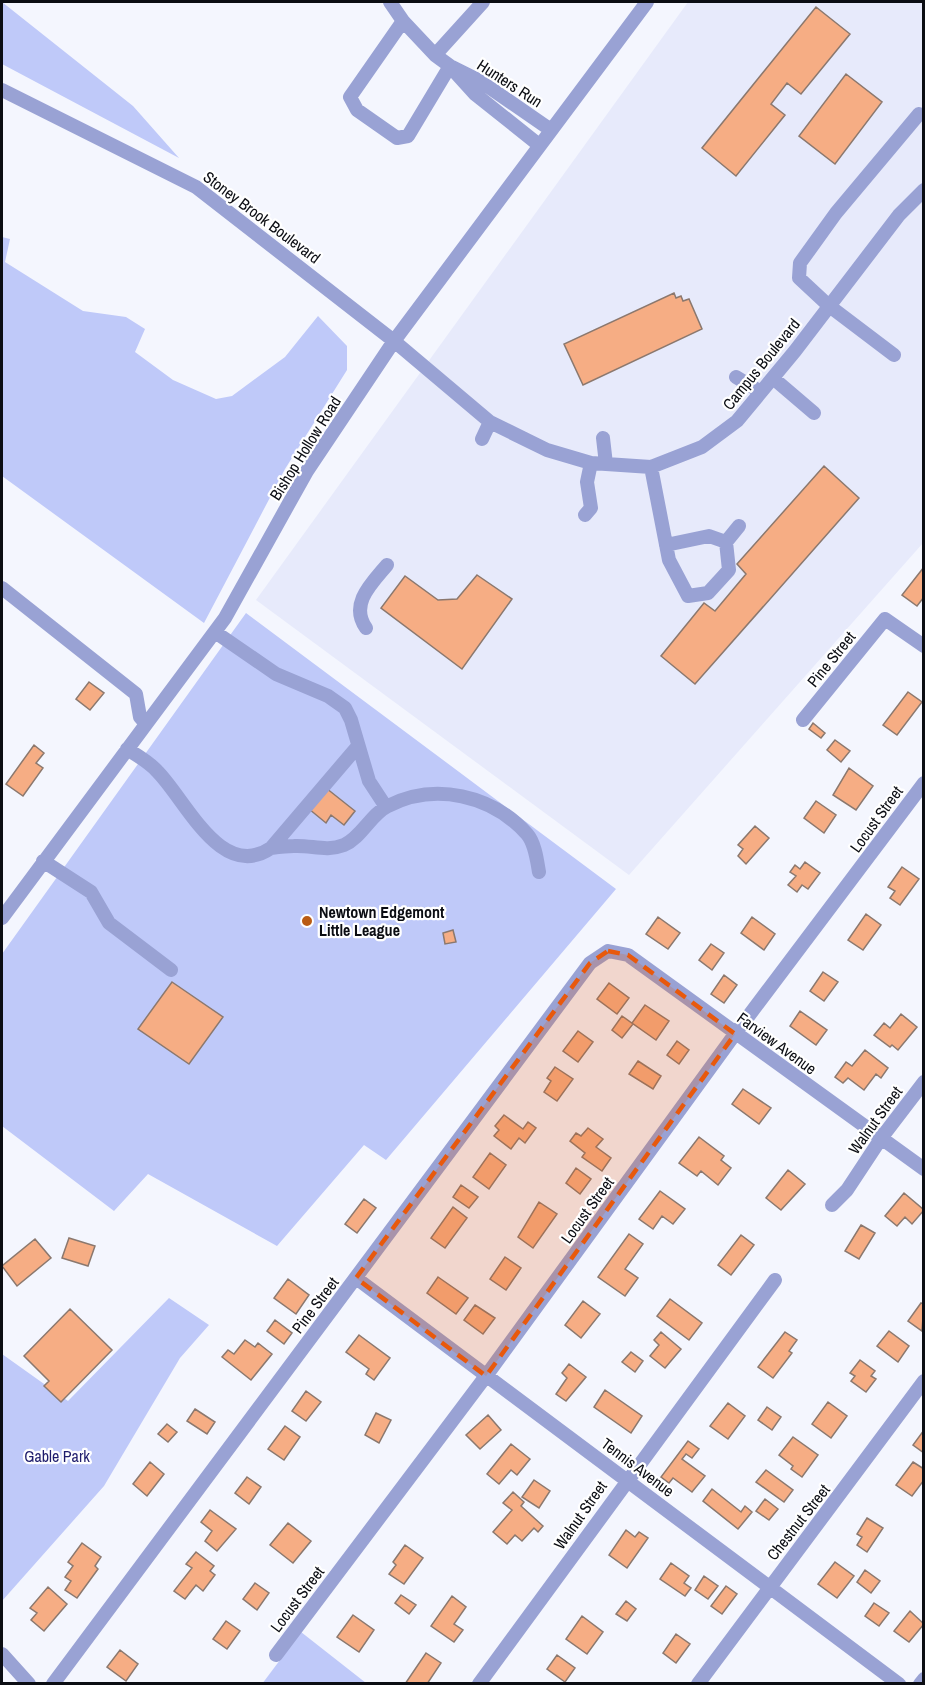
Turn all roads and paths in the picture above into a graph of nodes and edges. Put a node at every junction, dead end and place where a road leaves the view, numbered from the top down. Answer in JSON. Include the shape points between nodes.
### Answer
{"nodes":[{"id":1,"x":483,"y":2,"type":"edge"},
{"id":2,"x":647,"y":2,"type":"edge"},
{"id":3,"x":394,"y":3,"type":"edge"},
{"id":4,"x":403,"y":21,"type":"junction"},
{"id":5,"x":435,"y":54,"type":"junction"},
{"id":6,"x":450,"y":66,"type":"junction"},
{"id":7,"x":2,"y":90,"type":"edge"},
{"id":8,"x":919,"y":114,"type":"dead end"},
{"id":9,"x":551,"y":130,"type":"junction"},
{"id":10,"x":539,"y":145,"type":"junction"},
{"id":11,"x":924,"y":190,"type":"edge"},
{"id":12,"x":828,"y":304,"type":"junction"},
{"id":13,"x":394,"y":340,"type":"junction"},
{"id":14,"x":894,"y":355,"type":"dead end"},
{"id":15,"x":736,"y":377,"type":"dead end"},
{"id":16,"x":772,"y":378,"type":"junction"},
{"id":17,"x":761,"y":392,"type":"junction"},
{"id":18,"x":814,"y":413,"type":"dead end"},
{"id":19,"x":490,"y":422,"type":"junction"},
{"id":20,"x":603,"y":438,"type":"dead end"},
{"id":21,"x":482,"y":439,"type":"dead end"},
{"id":22,"x":591,"y":463,"type":"junction"},
{"id":23,"x":606,"y":464,"type":"junction"},
{"id":24,"x":651,"y":467,"type":"junction"},
{"id":25,"x":585,"y":515,"type":"dead end"},
{"id":26,"x":739,"y":526,"type":"dead end"},
{"id":27,"x":726,"y":542,"type":"junction"},
{"id":28,"x":666,"y":545,"type":"junction"},
{"id":29,"x":387,"y":566,"type":"dead end"},
{"id":30,"x":2,"y":588,"type":"edge"},
{"id":31,"x":366,"y":628,"type":"dead end"},
{"id":32,"x":215,"y":632,"type":"junction"},
{"id":33,"x":924,"y":646,"type":"edge"},
{"id":34,"x":803,"y":720,"type":"dead end"},
{"id":35,"x":146,"y":724,"type":"junction"},
{"id":36,"x":358,"y":746,"type":"junction"},
{"id":37,"x":127,"y":749,"type":"junction"},
{"id":38,"x":924,"y":783,"type":"edge"},
{"id":39,"x":386,"y":807,"type":"junction"},
{"id":40,"x":271,"y":848,"type":"junction"},
{"id":41,"x":43,"y":861,"type":"junction"},
{"id":42,"x":539,"y":873,"type":"dead end"},
{"id":43,"x":2,"y":918,"type":"edge"},
{"id":44,"x":608,"y":951,"type":"joint"},
{"id":45,"x":171,"y":970,"type":"dead end"},
{"id":46,"x":735,"y":1034,"type":"junction"},
{"id":47,"x":924,"y":1082,"type":"edge"},
{"id":48,"x":882,"y":1137,"type":"junction"},
{"id":49,"x":924,"y":1169,"type":"edge"},
{"id":50,"x":832,"y":1205,"type":"dead end"},
{"id":51,"x":356,"y":1278,"type":"junction"},
{"id":52,"x":774,"y":1280,"type":"dead end"},
{"id":53,"x":486,"y":1376,"type":"junction"},
{"id":54,"x":924,"y":1381,"type":"edge"},
{"id":55,"x":627,"y":1478,"type":"junction"},
{"id":56,"x":768,"y":1587,"type":"junction"},
{"id":57,"x":2,"y":1654,"type":"edge"},
{"id":58,"x":276,"y":1655,"type":"dead end"},
{"id":59,"x":924,"y":1679,"type":"edge"},
{"id":60,"x":29,"y":1683,"type":"edge"},
{"id":61,"x":53,"y":1683,"type":"edge"},
{"id":62,"x":479,"y":1683,"type":"edge"},
{"id":63,"x":698,"y":1683,"type":"edge"},
{"id":64,"x":899,"y":1683,"type":"edge"},
{"id":65,"x":920,"y":1683,"type":"edge"}],
"edges":[{"from":1,"to":5,"type":"street"},
{"from":2,"to":9,"type":"street","name":"Bishop Hollow Road"},
{"from":3,"to":4,"type":"street","name":"Hunters Run"},
{"from":4,"to":5,"type":"street","name":"Hunters Run"},
{"from":4,"to":6,"type":"street","name":"Hunters Run","via":[[350,97],[357,110],[397,138],[408,136]]},
{"from":5,"to":6,"type":"street","name":"Hunters Run"},
{"from":6,"to":9,"type":"street","name":"Hunters Run","via":[[480,81]]},
{"from":6,"to":10,"type":"street","name":"Hunters Run","via":[[475,94]]},
{"from":7,"to":13,"type":"street","name":"Stoney Brook Boulevard","via":[[196,187]]},
{"from":8,"to":12,"type":"street","via":[[836,213],[800,263],[799,278]]},
{"from":9,"to":10,"type":"street","name":"Bishop Hollow Road"},
{"from":10,"to":13,"type":"street","name":"Bishop Hollow Road"},
{"from":11,"to":12,"type":"street","name":"Campus Boulevard","via":[[898,215]]},
{"from":12,"to":14,"type":"street"},
{"from":12,"to":16,"type":"street","name":"Campus Boulevard"},
{"from":13,"to":19,"type":"street","name":"Campus Boulevard"},
{"from":13,"to":32,"type":"street","name":"Bishop Hollow Road","via":[[308,471]]},
{"from":15,"to":17,"type":"street"},
{"from":16,"to":17,"type":"street","name":"Campus Boulevard"},
{"from":16,"to":18,"type":"street"},
{"from":17,"to":24,"type":"street","name":"Campus Boulevard","via":[[737,421],[702,447]]},
{"from":19,"to":21,"type":"street"},
{"from":19,"to":22,"type":"street","name":"Campus Boulevard","via":[[547,450]]},
{"from":20,"to":23,"type":"street"},
{"from":22,"to":23,"type":"street","name":"Campus Boulevard"},
{"from":22,"to":25,"type":"street","via":[[587,482],[591,508]]},
{"from":23,"to":24,"type":"street","name":"Campus Boulevard"},
{"from":24,"to":28,"type":"street"},
{"from":26,"to":27,"type":"street"},
{"from":27,"to":28,"type":"street","via":[[709,536]]},
{"from":27,"to":28,"type":"street","via":[[729,570],[708,593],[684,601],[663,562]]},
{"from":29,"to":31,"type":"street","via":[[362,596],[359,610]]},
{"from":30,"to":35,"type":"street","via":[[136,694],[140,717]]},
{"from":32,"to":35,"type":"street","name":"Bishop Hollow Road"},
{"from":32,"to":36,"type":"street","via":[[276,674],[345,708]]},
{"from":33,"to":34,"type":"street","name":"Pine Street","via":[[885,619]]},
{"from":35,"to":37,"type":"street","name":"Bishop Hollow Road"},
{"from":36,"to":39,"type":"street","via":[[369,781]]},
{"from":36,"to":40,"type":"street"},
{"from":37,"to":40,"type":"street","via":[[158,772],[203,829],[228,852],[245,858]]},
{"from":37,"to":41,"type":"street","name":"Bishop Hollow Road"},
{"from":38,"to":46,"type":"street","name":"Locust Street"},
{"from":39,"to":40,"type":"street","via":[[346,844],[328,849],[295,845]]},
{"from":39,"to":42,"type":"street","via":[[411,796],[435,792],[492,806],[528,835]]},
{"from":41,"to":43,"type":"street","name":"Bishop Hollow Road"},
{"from":41,"to":45,"type":"street","via":[[92,885],[107,926]]},
{"from":44,"to":46,"type":"street","name":"Farview Avenue","via":[[628,955]]},
{"from":44,"to":51,"type":"street","name":"Pine Street","via":[[590,963]]},
{"from":46,"to":48,"type":"street","name":"Farview Avenue"},
{"from":46,"to":53,"type":"street","name":"Locust Street"},
{"from":47,"to":48,"type":"street","name":"Walnut Street"},
{"from":48,"to":49,"type":"street","name":"Farview Avenue"},
{"from":48,"to":50,"type":"street","name":"Walnut Street","via":[[847,1190]]},
{"from":51,"to":53,"type":"street","name":"Tennis Avenue"},
{"from":51,"to":61,"type":"street","name":"Pine Street"},
{"from":52,"to":55,"type":"street","name":"Walnut Street"},
{"from":53,"to":55,"type":"street","name":"Tennis Avenue"},
{"from":53,"to":58,"type":"street","name":"Locust Street"},
{"from":54,"to":56,"type":"street","name":"Chestnut Street"},
{"from":55,"to":56,"type":"street","name":"Tennis Avenue"},
{"from":55,"to":62,"type":"street","name":"Walnut Street"},
{"from":56,"to":63,"type":"street","name":"Chestnut Street"},
{"from":56,"to":64,"type":"street","name":"Tennis Avenue"},
{"from":57,"to":60,"type":"street"},
{"from":59,"to":65,"type":"street"}]}
